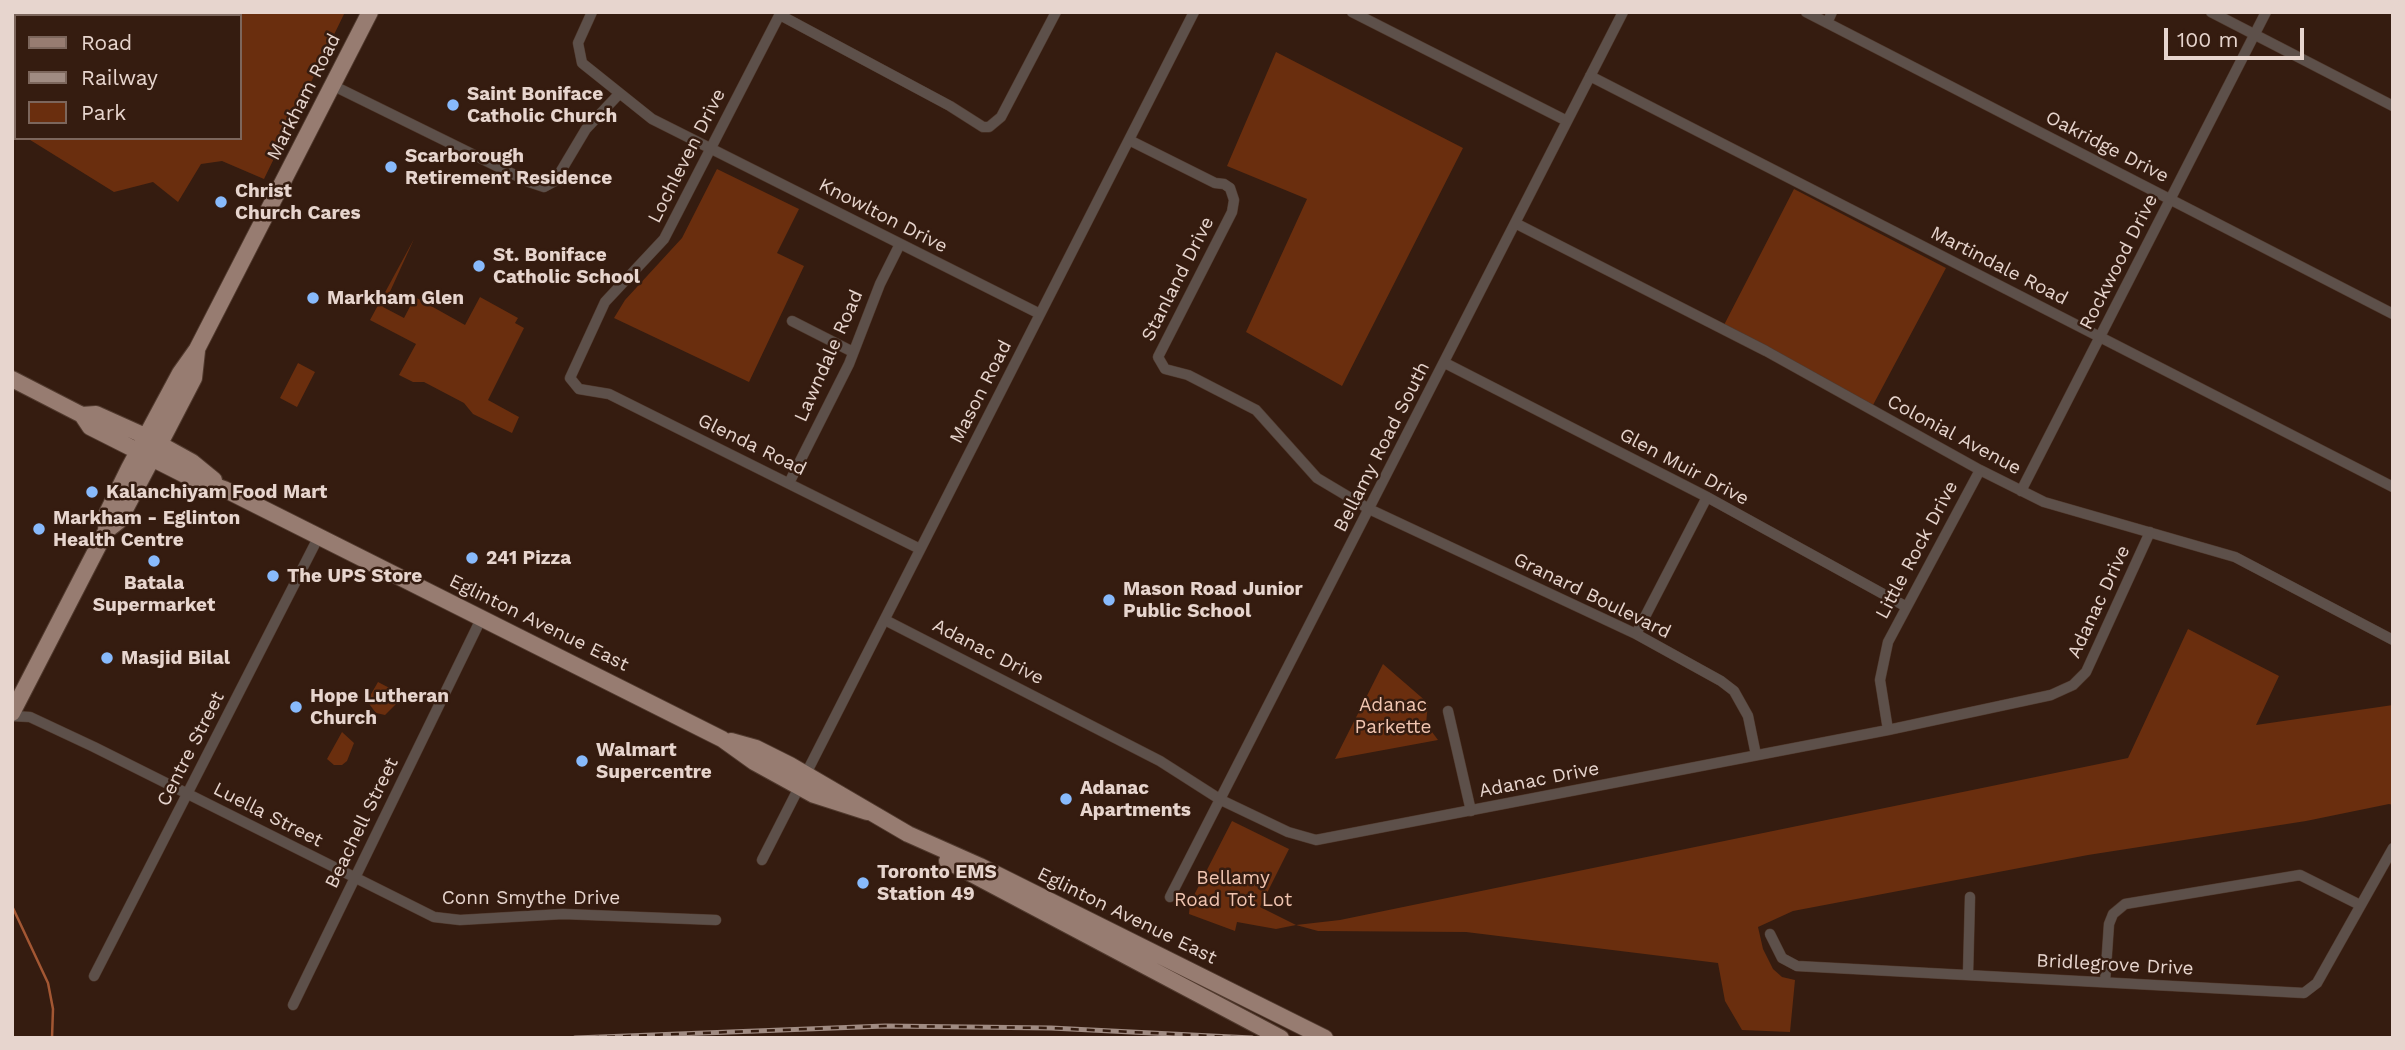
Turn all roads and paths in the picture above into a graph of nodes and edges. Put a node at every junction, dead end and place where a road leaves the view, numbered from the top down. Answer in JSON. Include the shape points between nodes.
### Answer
{"nodes":[{"id":1,"x":370,"y":12,"type":"edge"},
{"id":2,"x":592,"y":12,"type":"edge"},
{"id":3,"x":1056,"y":12,"type":"edge"},
{"id":4,"x":1194,"y":12,"type":"edge"},
{"id":5,"x":1353,"y":12,"type":"edge"},
{"id":6,"x":1623,"y":12,"type":"edge"},
{"id":7,"x":1806,"y":12,"type":"edge"},
{"id":8,"x":1832,"y":12,"type":"edge"},
{"id":9,"x":2211,"y":12,"type":"edge"},
{"id":10,"x":2266,"y":12,"type":"edge"},
{"id":11,"x":780,"y":14,"type":"edge"},
{"id":12,"x":1827,"y":23,"type":"junction"},
{"id":13,"x":2254,"y":35,"type":"junction"},
{"id":14,"x":1590,"y":76,"type":"junction"},
{"id":15,"x":334,"y":86,"type":"junction"},
{"id":16,"x":619,"y":94,"type":"junction"},
{"id":17,"x":2393,"y":106,"type":"edge"},
{"id":18,"x":1567,"y":121,"type":"junction"},
{"id":19,"x":1129,"y":141,"type":"junction"},
{"id":20,"x":710,"y":149,"type":"junction"},
{"id":21,"x":2171,"y":200,"type":"junction"},
{"id":22,"x":1515,"y":223,"type":"junction"},
{"id":23,"x":900,"y":244,"type":"junction"},
{"id":24,"x":1040,"y":314,"type":"junction"},
{"id":25,"x":2393,"y":314,"type":"edge"},
{"id":26,"x":792,"y":321,"type":"dead end"},
{"id":27,"x":2100,"y":338,"type":"junction"},
{"id":28,"x":853,"y":352,"type":"junction"},
{"id":29,"x":1445,"y":363,"type":"junction"},
{"id":30,"x":570,"y":378,"type":"joint"},
{"id":31,"x":12,"y":379,"type":"edge"},
{"id":32,"x":149,"y":447,"type":"junction"},
{"id":33,"x":1980,"y":471,"type":"junction"},
{"id":34,"x":789,"y":483,"type":"junction"},
{"id":35,"x":2393,"y":486,"type":"edge"},
{"id":36,"x":2021,"y":491,"type":"junction"},
{"id":37,"x":1707,"y":497,"type":"junction"},
{"id":38,"x":1369,"y":509,"type":"junction"},
{"id":39,"x":2150,"y":531,"type":"junction"},
{"id":40,"x":318,"y":538,"type":"junction"},
{"id":41,"x":920,"y":550,"type":"junction"},
{"id":42,"x":1905,"y":606,"type":"junction"},
{"id":43,"x":481,"y":619,"type":"junction"},
{"id":44,"x":885,"y":620,"type":"junction"},
{"id":45,"x":1636,"y":634,"type":"junction"},
{"id":46,"x":2393,"y":640,"type":"edge"},
{"id":47,"x":1448,"y":710,"type":"dead end"},
{"id":48,"x":12,"y":715,"type":"edge"},
{"id":49,"x":1888,"y":730,"type":"junction"},
{"id":50,"x":1756,"y":755,"type":"junction"},
{"id":51,"x":802,"y":780,"type":"junction"},
{"id":52,"x":188,"y":794,"type":"junction"},
{"id":53,"x":1221,"y":800,"type":"junction"},
{"id":54,"x":1471,"y":811,"type":"junction"},
{"id":55,"x":908,"y":834,"type":"junction"},
{"id":56,"x":2393,"y":848,"type":"edge"},
{"id":57,"x":762,"y":860,"type":"dead end"},
{"id":58,"x":355,"y":878,"type":"junction"},
{"id":59,"x":1170,"y":897,"type":"dead end"},
{"id":60,"x":1970,"y":897,"type":"dead end"},
{"id":61,"x":2360,"y":905,"type":"junction"},
{"id":62,"x":716,"y":920,"type":"dead end"},
{"id":63,"x":1770,"y":934,"type":"dead end"},
{"id":64,"x":1968,"y":974,"type":"junction"},
{"id":65,"x":94,"y":976,"type":"dead end"},
{"id":66,"x":2105,"y":982,"type":"junction"},
{"id":67,"x":293,"y":1005,"type":"dead end"},
{"id":68,"x":1281,"y":1038,"type":"edge"},
{"id":69,"x":1325,"y":1038,"type":"edge"}],
"edges":[{"from":1,"to":15,"type":"main road","name":"Markham Road"},
{"from":2,"to":16,"type":"street","name":"Knowlton Drive","via":[[580,37],[579,56],[582,64]]},
{"from":3,"to":11,"type":"street","via":[[1001,117],[989,127]]},
{"from":4,"to":19,"type":"street","name":"Mason Road"},
{"from":5,"to":18,"type":"street"},
{"from":6,"to":14,"type":"street","name":"Bellamy Road South"},
{"from":7,"to":12,"type":"street","name":"Oakridge Drive"},
{"from":8,"to":12,"type":"street"},
{"from":9,"to":13,"type":"street"},
{"from":10,"to":13,"type":"street","name":"Rockwood Drive"},
{"from":11,"to":20,"type":"street","name":"Lochleven Drive"},
{"from":12,"to":21,"type":"street","name":"Oakridge Drive"},
{"from":13,"to":17,"type":"street"},
{"from":13,"to":21,"type":"street","name":"Rockwood Drive"},
{"from":14,"to":18,"type":"street","name":"Bellamy Road South"},
{"from":14,"to":27,"type":"street","name":"Martindale Road"},
{"from":15,"to":16,"type":"street","via":[[544,187],[555,181],[586,129]]},
{"from":15,"to":32,"type":"main road","name":"Markham Road","via":[[197,349],[180,373]]},
{"from":16,"to":20,"type":"street","name":"Knowlton Drive","via":[[652,119]]},
{"from":18,"to":22,"type":"street","name":"Bellamy Road South"},
{"from":19,"to":24,"type":"street","name":"Mason Road"},
{"from":19,"to":38,"type":"street","name":"Stanland Drive","via":[[1224,184],[1234,200],[1158,357],[1160,364],[1256,410],[1317,478]]},
{"from":20,"to":23,"type":"street","name":"Knowlton Drive"},
{"from":20,"to":30,"type":"street","name":"Lochleven Drive","via":[[664,239],[605,302]]},
{"from":21,"to":25,"type":"street","name":"Oakridge Drive"},
{"from":21,"to":27,"type":"street","name":"Rockwood Drive"},
{"from":22,"to":29,"type":"street","name":"Bellamy Road South"},
{"from":22,"to":33,"type":"street","name":"Colonial Avenue","via":[[1766,351]]},
{"from":23,"to":24,"type":"street","name":"Knowlton Drive"},
{"from":23,"to":28,"type":"street","name":"Lawndale Road"},
{"from":24,"to":41,"type":"street","name":"Mason Road"},
{"from":26,"to":28,"type":"street"},
{"from":27,"to":35,"type":"street","name":"Martindale Road"},
{"from":27,"to":36,"type":"street","name":"Rockwood Drive"},
{"from":28,"to":34,"type":"street","name":"Lawndale Road"},
{"from":29,"to":37,"type":"street","name":"Glen Muir Drive"},
{"from":29,"to":38,"type":"street","name":"Bellamy Road South"},
{"from":30,"to":34,"type":"street","name":"Glenda Road","via":[[579,389],[609,394]]},
{"from":31,"to":32,"type":"main road","name":"Eglinton Avenue East","via":[[82,415],[90,427]]},
{"from":32,"to":40,"type":"main road","name":"Eglinton Avenue East"},
{"from":32,"to":48,"type":"main road","name":"Markham Road","via":[[107,513],[106,531]]},
{"from":33,"to":36,"type":"street","name":"Colonial Avenue"},
{"from":33,"to":42,"type":"street","name":"Little Rock Drive"},
{"from":34,"to":41,"type":"street","name":"Glenda Road"},
{"from":36,"to":39,"type":"street","name":"Colonial Avenue","via":[[2044,502]]},
{"from":37,"to":42,"type":"street","name":"Glen Muir Drive"},
{"from":37,"to":45,"type":"street"},
{"from":38,"to":45,"type":"street","name":"Granard Boulevard"},
{"from":38,"to":53,"type":"street","name":"Bellamy Road South"},
{"from":39,"to":46,"type":"street","name":"Colonial Avenue","via":[[2235,557]]},
{"from":39,"to":49,"type":"street","name":"Adanac Drive","via":[[2080,680],[2051,695]]},
{"from":40,"to":43,"type":"main road","name":"Eglinton Avenue East"},
{"from":40,"to":52,"type":"street","name":"Centre Street"},
{"from":41,"to":44,"type":"street","name":"Mason Road"},
{"from":42,"to":49,"type":"street","name":"Little Rock Drive","via":[[1888,642],[1880,680]]},
{"from":43,"to":51,"type":"main road","name":"Eglinton Avenue East","via":[[722,739],[756,748]]},
{"from":43,"to":58,"type":"street","name":"Beachell Street"},
{"from":44,"to":51,"type":"street","name":"Mason Road"},
{"from":44,"to":53,"type":"street","name":"Adanac Drive","via":[[1160,761]]},
{"from":45,"to":50,"type":"street","name":"Granard Boulevard","via":[[1734,691],[1748,716]]},
{"from":47,"to":54,"type":"street"},
{"from":48,"to":52,"type":"street","name":"Luella Street","via":[[30,717]]},
{"from":49,"to":50,"type":"street","name":"Adanac Drive"},
{"from":50,"to":54,"type":"street","name":"Adanac Drive"},
{"from":51,"to":55,"type":"main road","name":"Eglinton Avenue East","via":[[845,794]]},
{"from":51,"to":57,"type":"street"},
{"from":52,"to":58,"type":"street","name":"Luella Street"},
{"from":52,"to":65,"type":"street","name":"Centre Street"},
{"from":53,"to":54,"type":"street","name":"Adanac Drive","via":[[1316,840]]},
{"from":53,"to":59,"type":"street","name":"Bellamy Road South"},
{"from":55,"to":68,"type":"main road","name":"Eglinton Avenue East","via":[[934,854]]},
{"from":55,"to":69,"type":"main road","name":"Eglinton Avenue East"},
{"from":56,"to":61,"type":"street","name":"Bridlegrove Drive"},
{"from":58,"to":62,"type":"street","name":"Conn Smythe Drive","via":[[447,920],[563,914]]},
{"from":58,"to":67,"type":"street","name":"Beachell Street"},
{"from":60,"to":64,"type":"street"},
{"from":61,"to":66,"type":"street","name":"Bridlegrove Drive","via":[[2317,983],[2304,993]]},
{"from":61,"to":66,"type":"street","via":[[2301,876],[2125,904],[2109,924]]},
{"from":63,"to":64,"type":"street","name":"Bridlegrove Drive","via":[[1782,958],[1797,966]]},
{"from":64,"to":66,"type":"street","name":"Bridlegrove Drive"}]}
